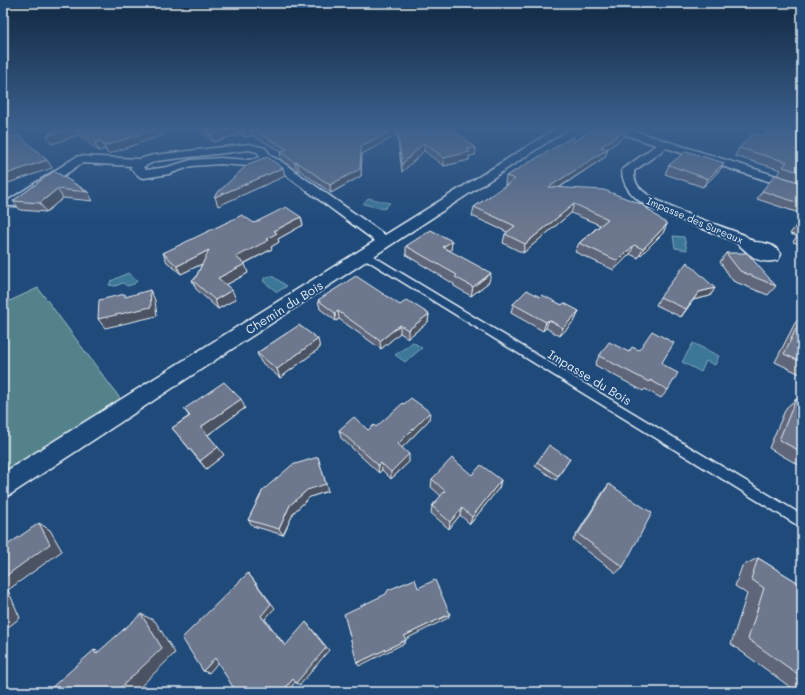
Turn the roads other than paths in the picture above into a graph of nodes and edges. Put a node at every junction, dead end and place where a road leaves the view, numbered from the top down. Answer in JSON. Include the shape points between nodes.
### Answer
{"nodes":[{"id":1,"x":77,"y":160,"type":"edge"},
{"id":2,"x":119,"y":160,"type":"edge"},
{"id":3,"x":147,"y":160,"type":"edge"},
{"id":4,"x":214,"y":160,"type":"edge"},
{"id":5,"x":224,"y":160,"type":"edge"},
{"id":6,"x":260,"y":160,"type":"edge"},
{"id":7,"x":271,"y":160,"type":"edge"},
{"id":8,"x":512,"y":160,"type":"edge"},
{"id":9,"x":641,"y":160,"type":"edge"},
{"id":10,"x":716,"y":160,"type":"edge"},
{"id":11,"x":140,"y":163,"type":"junction"},
{"id":12,"x":802,"y":188,"type":"edge"},
{"id":13,"x":14,"y":203,"type":"edge"},
{"id":14,"x":386,"y":242,"type":"junction"},
{"id":15,"x":752,"y":247,"type":"dead end"},
{"id":16,"x":365,"y":255,"type":"junction"},
{"id":17,"x":3,"y":486,"type":"edge"},
{"id":18,"x":802,"y":522,"type":"edge"}],
"edges":[{"from":1,"to":13,"type":"street"},
{"from":2,"to":11,"type":"street"},
{"from":3,"to":11,"type":"street"},
{"from":4,"to":11,"type":"street","via":[[191,162],[168,170],[144,174],[136,168]]},
{"from":5,"to":6,"type":"street","via":[[248,163]]},
{"from":7,"to":14,"type":"street"},
{"from":8,"to":14,"type":"street","name":"Chemin du Bois"},
{"from":9,"to":15,"type":"street","name":"Impasse des Sureaux","via":[[628,170],[627,178],[638,195],[651,203],[739,238]]},
{"from":10,"to":12,"type":"street"},
{"from":14,"to":16,"type":"street","name":"Chemin du Bois"},
{"from":16,"to":17,"type":"street","name":"Chemin du Bois"},
{"from":16,"to":18,"type":"lane","name":"Impasse du Bois"}]}
